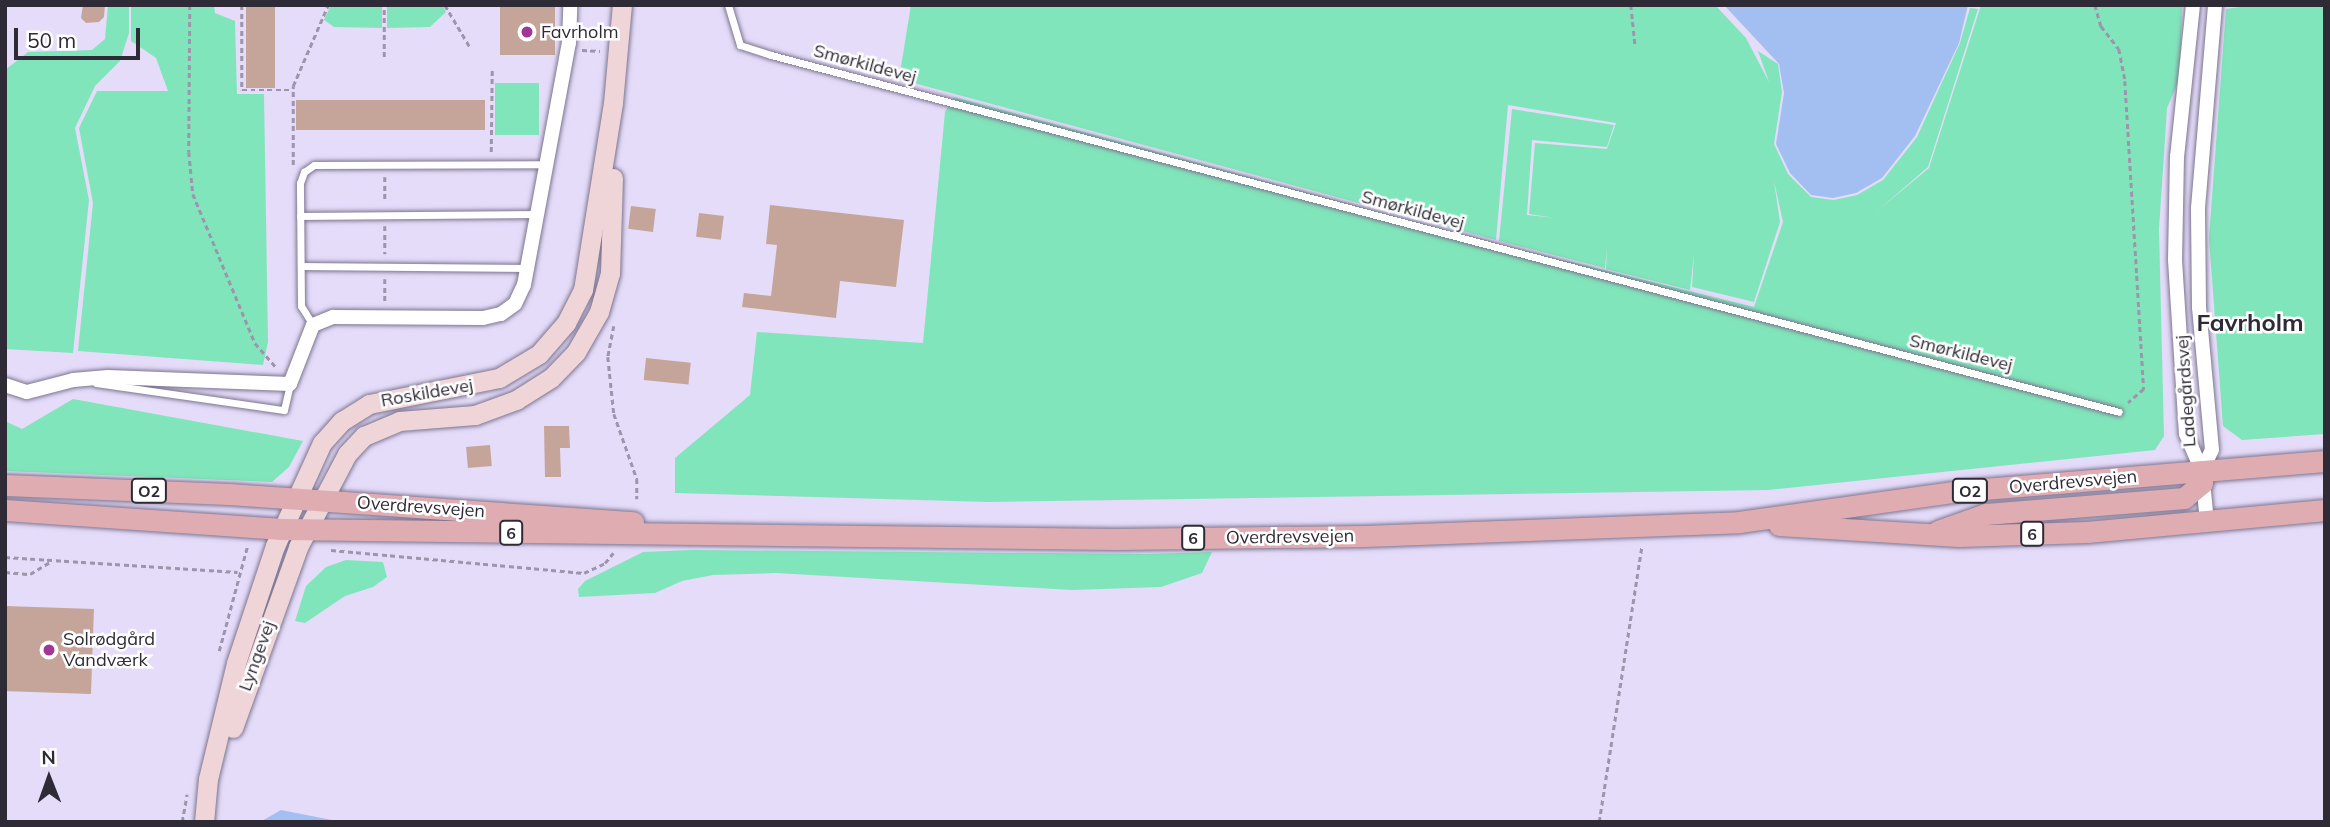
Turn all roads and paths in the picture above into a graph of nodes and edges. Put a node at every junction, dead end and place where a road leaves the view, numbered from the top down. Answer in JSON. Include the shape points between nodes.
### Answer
{"nodes":[{"id":1,"x":190,"y":5,"type":"edge"},
{"id":2,"x":242,"y":5,"type":"edge"},
{"id":3,"x":328,"y":5,"type":"edge"},
{"id":4,"x":384,"y":5,"type":"edge"},
{"id":5,"x":445,"y":5,"type":"edge"},
{"id":6,"x":570,"y":5,"type":"edge"},
{"id":7,"x":622,"y":5,"type":"edge"},
{"id":8,"x":728,"y":5,"type":"edge"},
{"id":9,"x":1631,"y":5,"type":"edge"},
{"id":10,"x":2095,"y":5,"type":"edge"},
{"id":11,"x":2193,"y":5,"type":"edge"},
{"id":12,"x":2215,"y":5,"type":"edge"},
{"id":13,"x":1635,"y":44,"type":"dead end"},
{"id":14,"x":470,"y":47,"type":"dead end"},
{"id":15,"x":568,"y":50,"type":"junction"},
{"id":16,"x":617,"y":52,"type":"junction"},
{"id":17,"x":384,"y":57,"type":"dead end"},
{"id":18,"x":492,"y":68,"type":"dead end"},
{"id":19,"x":613,"y":103,"type":"junction"},
{"id":20,"x":491,"y":164,"type":"junction"},
{"id":21,"x":547,"y":164,"type":"junction"},
{"id":22,"x":385,"y":165,"type":"junction"},
{"id":23,"x":537,"y":214,"type":"junction"},
{"id":24,"x":300,"y":216,"type":"junction"},
{"id":25,"x":385,"y":216,"type":"junction"},
{"id":26,"x":301,"y":266,"type":"junction"},
{"id":27,"x":385,"y":267,"type":"junction"},
{"id":28,"x":527,"y":268,"type":"junction"},
{"id":29,"x":385,"y":317,"type":"junction"},
{"id":30,"x":313,"y":325,"type":"junction"},
{"id":31,"x":499,"y":379,"type":"junction"},
{"id":32,"x":73,"y":380,"type":"junction"},
{"id":33,"x":290,"y":384,"type":"junction"},
{"id":34,"x":5,"y":385,"type":"edge"},
{"id":35,"x":508,"y":403,"type":"junction"},
{"id":36,"x":2119,"y":412,"type":"joint"},
{"id":37,"x":2325,"y":461,"type":"edge"},
{"id":38,"x":2202,"y":471,"type":"junction"},
{"id":39,"x":5,"y":485,"type":"edge"},
{"id":40,"x":5,"y":508,"type":"edge"},
{"id":41,"x":2325,"y":510,"type":"edge"},
{"id":42,"x":284,"y":522,"type":"junction"},
{"id":43,"x":1739,"y":522,"type":"junction"},
{"id":44,"x":2207,"y":522,"type":"junction"},
{"id":45,"x":309,"y":523,"type":"junction"},
{"id":46,"x":1644,"y":527,"type":"junction"},
{"id":47,"x":715,"y":532,"type":"junction"},
{"id":48,"x":1922,"y":536,"type":"junction"},
{"id":49,"x":244,"y":548,"type":"dead end"},
{"id":50,"x":613,"y":553,"type":"dead end"},
{"id":51,"x":5,"y":557,"type":"edge"},
{"id":52,"x":50,"y":562,"type":"junction"},
{"id":53,"x":5,"y":572,"type":"edge"},
{"id":54,"x":238,"y":572,"type":"dead end"},
{"id":55,"x":205,"y":819,"type":"edge"},
{"id":56,"x":1599,"y":822,"type":"edge"}],
"edges":[{"from":1,"to":33,"type":"path","via":[[189,152],[194,194],[255,343]]},
{"from":2,"to":3,"type":"path","via":[[242,90],[293,88]]},
{"from":4,"to":17,"type":"path"},
{"from":5,"to":14,"type":"path"},
{"from":6,"to":15,"type":"street"},
{"from":7,"to":16,"type":"street","name":"Roskildevej"},
{"from":8,"to":36,"type":"lane","name":"Smørkildevej","via":[[740,45],[772,55]]},
{"from":9,"to":13,"type":"path"},
{"from":10,"to":36,"type":"path","via":[[2101,26],[2119,49],[2124,81],[2144,388]]},
{"from":11,"to":38,"type":"street","name":"Ladegårdsvej","via":[[2178,156],[2175,260],[2186,434]]},
{"from":12,"to":38,"type":"street","name":"Ladegårdsvej","via":[[2198,208],[2199,307],[2212,450]]},
{"from":15,"to":16,"type":"path"},
{"from":15,"to":21,"type":"street"},
{"from":16,"to":19,"type":"street","name":"Roskildevej"},
{"from":18,"to":20,"type":"path"},
{"from":19,"to":31,"type":"street","name":"Roskildevej","via":[[583,290],[566,323],[539,354]]},
{"from":19,"to":35,"type":"street","name":"Roskildevej","via":[[610,273],[599,312],[576,352],[551,378]]},
{"from":20,"to":21,"type":"lane"},
{"from":20,"to":22,"type":"lane"},
{"from":21,"to":23,"type":"street"},
{"from":22,"to":24,"type":"lane","via":[[314,165],[304,172],[300,183]]},
{"from":22,"to":25,"type":"path"},
{"from":23,"to":25,"type":"lane"},
{"from":23,"to":28,"type":"street"},
{"from":24,"to":25,"type":"lane"},
{"from":24,"to":26,"type":"lane"},
{"from":25,"to":27,"type":"path"},
{"from":26,"to":27,"type":"lane"},
{"from":26,"to":30,"type":"lane","via":[[301,306]]},
{"from":27,"to":28,"type":"lane"},
{"from":27,"to":29,"type":"path"},
{"from":28,"to":29,"type":"street","via":[[515,304],[501,314],[483,318]]},
{"from":29,"to":30,"type":"street","via":[[333,317]]},
{"from":30,"to":33,"type":"street"},
{"from":31,"to":35,"type":"lane"},
{"from":31,"to":42,"type":"street","name":"Roskildevej","via":[[369,404],[342,421],[321,443]]},
{"from":32,"to":33,"type":"street"},
{"from":32,"to":33,"type":"lane","via":[[284,410]]},
{"from":32,"to":34,"type":"street","via":[[27,392]]},
{"from":35,"to":45,"type":"street","name":"Roskildevej","via":[[475,415],[399,421],[364,436],[346,454]]},
{"from":37,"to":38,"type":"main road","name":"Overdrevsvejen","number":"O2"},
{"from":38,"to":43,"type":"main road","name":"Overdrevsvejen","number":"O2","via":[[1959,492]]},
{"from":38,"to":44,"type":"street"},
{"from":38,"to":48,"type":"main road","via":[[2202,483],[2184,498],[1986,514]]},
{"from":39,"to":42,"type":"main road","number":"O2"},
{"from":40,"to":42,"type":"main road"},
{"from":41,"to":44,"type":"main road","name":"Overdrevsvejen","number":"6"},
{"from":42,"to":45,"type":"main road"},
{"from":42,"to":45,"type":"main road","name":"Overdrevsvejen","number":"O2"},
{"from":42,"to":49,"type":"path"},
{"from":42,"to":55,"type":"street","name":"Lyngevej","via":[[236,663],[208,779]]},
{"from":43,"to":46,"type":"main road","name":"Overdrevsvejen","number":"6"},
{"from":43,"to":48,"type":"main road","name":"Overdrevsvejen","number":"6"},
{"from":44,"to":48,"type":"main road","name":"Overdrevsvejen","number":"6","via":[[2087,532]]},
{"from":45,"to":47,"type":"main road","name":"Overdrevsvejen","number":"6","via":[[640,536]]},
{"from":45,"to":47,"type":"main road","name":"Overdrevsvejen","via":[[536,515]]},
{"from":45,"to":50,"type":"path","via":[[584,573],[605,563]]},
{"from":45,"to":55,"type":"street","name":"Lyngevej"},
{"from":46,"to":47,"type":"main road","name":"Overdrevsvejen","number":"6","via":[[1117,539]]},
{"from":46,"to":56,"type":"path"},
{"from":51,"to":52,"type":"path"},
{"from":52,"to":53,"type":"path","via":[[30,574]]},
{"from":52,"to":54,"type":"path"}]}
